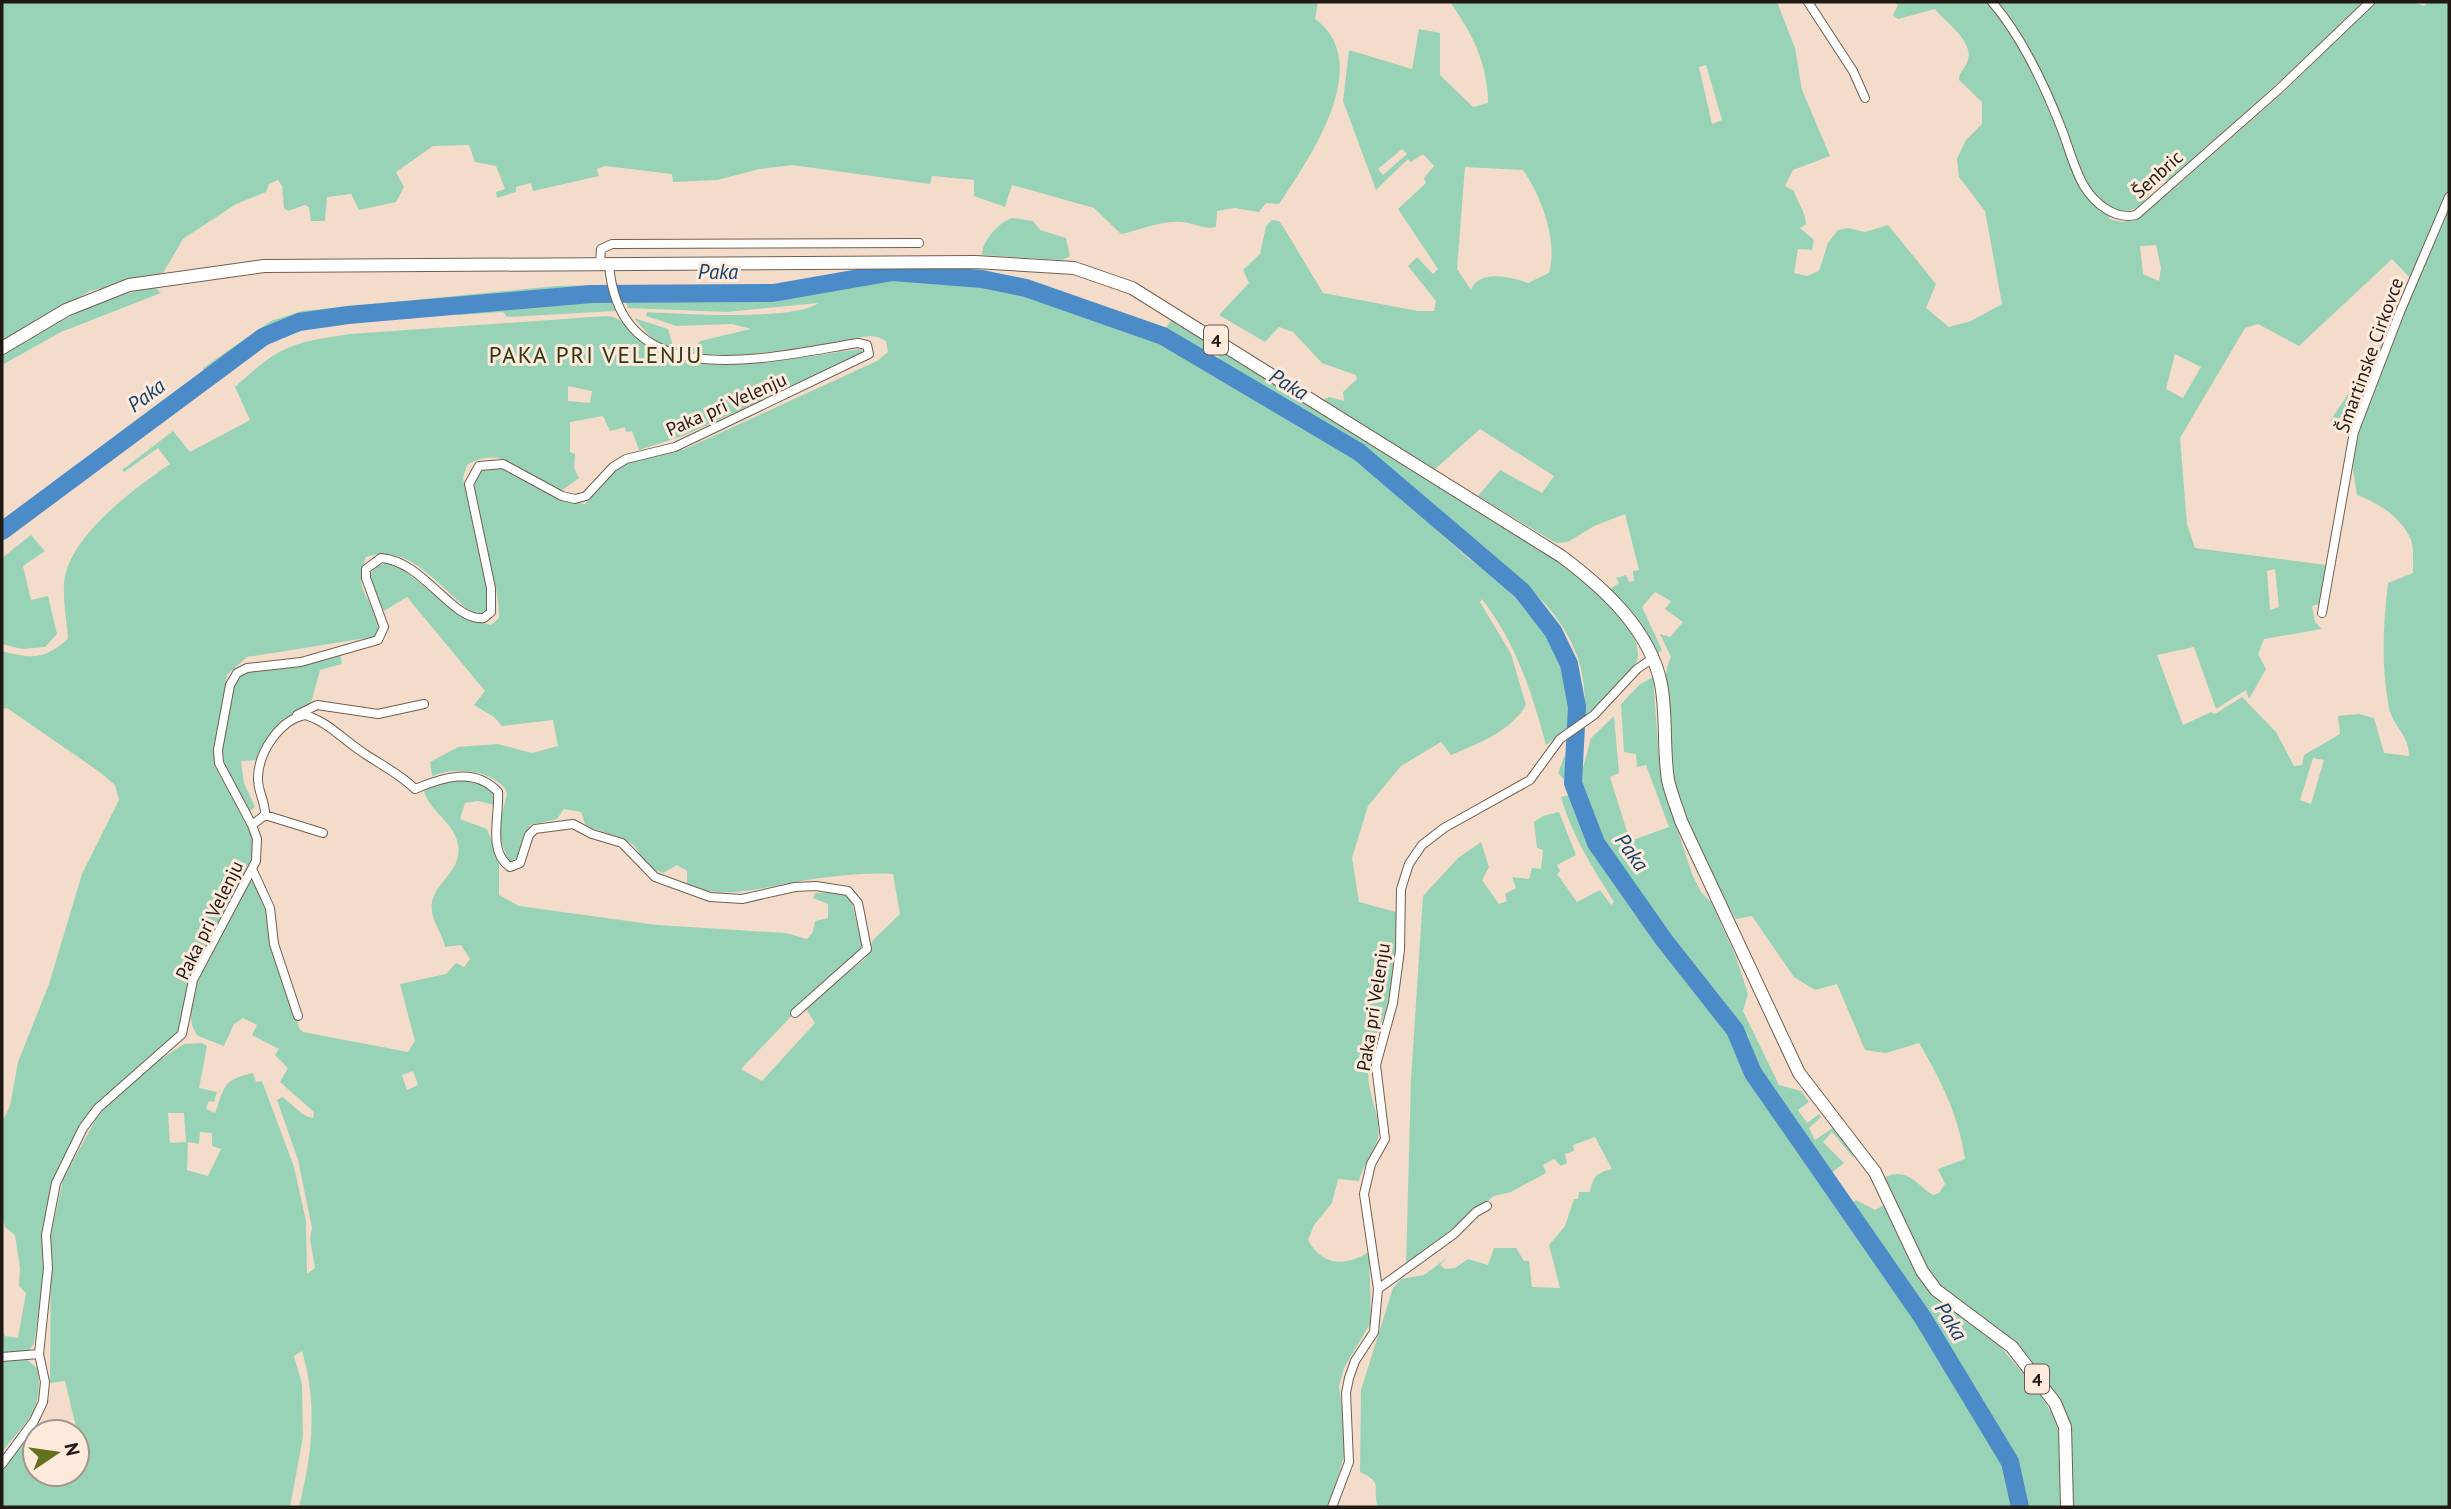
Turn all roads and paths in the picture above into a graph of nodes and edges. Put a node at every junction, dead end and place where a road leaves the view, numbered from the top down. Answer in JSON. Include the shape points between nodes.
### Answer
{"nodes":[{"id":1,"x":1808,"y":2,"type":"edge"},
{"id":2,"x":1992,"y":2,"type":"edge"},
{"id":3,"x":2370,"y":2,"type":"edge"},
{"id":4,"x":1865,"y":98,"type":"dead end"},
{"id":5,"x":2449,"y":197,"type":"edge"},
{"id":6,"x":919,"y":243,"type":"dead end"},
{"id":7,"x":605,"y":263,"type":"junction"},
{"id":8,"x":2,"y":348,"type":"edge"},
{"id":9,"x":2322,"y":613,"type":"dead end"},
{"id":10,"x":1653,"y":658,"type":"junction"},
{"id":11,"x":424,"y":704,"type":"dead end"},
{"id":12,"x":295,"y":717,"type":"junction"},
{"id":13,"x":265,"y":815,"type":"junction"},
{"id":14,"x":252,"y":825,"type":"junction"},
{"id":15,"x":323,"y":833,"type":"dead end"},
{"id":16,"x":253,"y":871,"type":"junction"},
{"id":17,"x":795,"y":1013,"type":"dead end"},
{"id":18,"x":298,"y":1016,"type":"dead end"},
{"id":19,"x":1487,"y":1206,"type":"dead end"},
{"id":20,"x":1378,"y":1289,"type":"junction"},
{"id":21,"x":39,"y":1354,"type":"junction"},
{"id":22,"x":2,"y":1357,"type":"edge"},
{"id":23,"x":2,"y":1464,"type":"edge"},
{"id":24,"x":1332,"y":1507,"type":"edge"},
{"id":25,"x":2067,"y":1507,"type":"edge"}],
"edges":[{"from":1,"to":4,"type":"street"},
{"from":2,"to":3,"type":"street","name":"Šenbric","via":[[2046,92],[2084,187],[2116,216],[2126,217],[2136,215]]},
{"from":5,"to":9,"type":"street","name":"Šmartinske Cirkovce","via":[[2354,432]]},
{"from":6,"to":7,"type":"street","via":[[611,244],[601,249]]},
{"from":7,"to":8,"type":"main road","number":"4","via":[[304,265],[181,276],[103,293]]},
{"from":7,"to":10,"type":"main road","number":"4","via":[[975,262],[1053,265],[1099,274],[1156,302],[1561,556],[1609,597]]},
{"from":7,"to":14,"type":"street","name":"Paka pri Velenju","via":[[622,310],[637,331],[656,347],[690,360],[858,343],[867,345],[869,354],[674,447],[626,459],[586,496],[562,496],[503,464],[479,466],[469,484],[491,588],[491,612],[476,619],[466,615],[407,564],[381,558],[366,569],[384,627],[378,640],[301,662],[237,673],[230,685],[219,763]]},
{"from":10,"to":20,"type":"street","name":"Paka pri Velenju","via":[[1594,715],[1560,739],[1530,780],[1444,828],[1422,845],[1409,864],[1401,889],[1395,990],[1376,1065],[1385,1139],[1371,1164],[1364,1194]]},
{"from":10,"to":25,"type":"main road","number":"4","via":[[1661,685],[1669,781],[1681,821],[1799,1073],[1875,1172],[1917,1261],[1936,1290],[2012,1347],[2055,1403],[2065,1427]]},
{"from":11,"to":12,"type":"street","via":[[378,715],[317,705]]},
{"from":12,"to":13,"type":"street","via":[[272,739],[257,775]]},
{"from":12,"to":17,"type":"street","via":[[305,715],[329,725],[415,789],[449,776],[490,785],[498,792],[496,839],[510,867],[520,863],[529,835],[536,830],[573,824],[622,843],[655,877],[710,897],[742,899],[805,886],[848,891],[858,903],[867,948]]},
{"from":13,"to":14,"type":"street"},
{"from":13,"to":15,"type":"street"},
{"from":14,"to":16,"type":"street","name":"Paka pri Velenju","via":[[257,850]]},
{"from":16,"to":18,"type":"street","via":[[270,908],[279,964]]},
{"from":16,"to":21,"type":"street","name":"Paka pri Velenju","via":[[193,980],[182,1034],[98,1108],[56,1183],[49,1209]]},
{"from":19,"to":20,"type":"street"},
{"from":20,"to":24,"type":"street","name":"Paka pri Velenju","via":[[1374,1332],[1349,1378],[1349,1462]]},
{"from":21,"to":22,"type":"street"},
{"from":21,"to":23,"type":"street","name":"Paka pri Velenju","via":[[45,1382],[43,1402]]}]}
